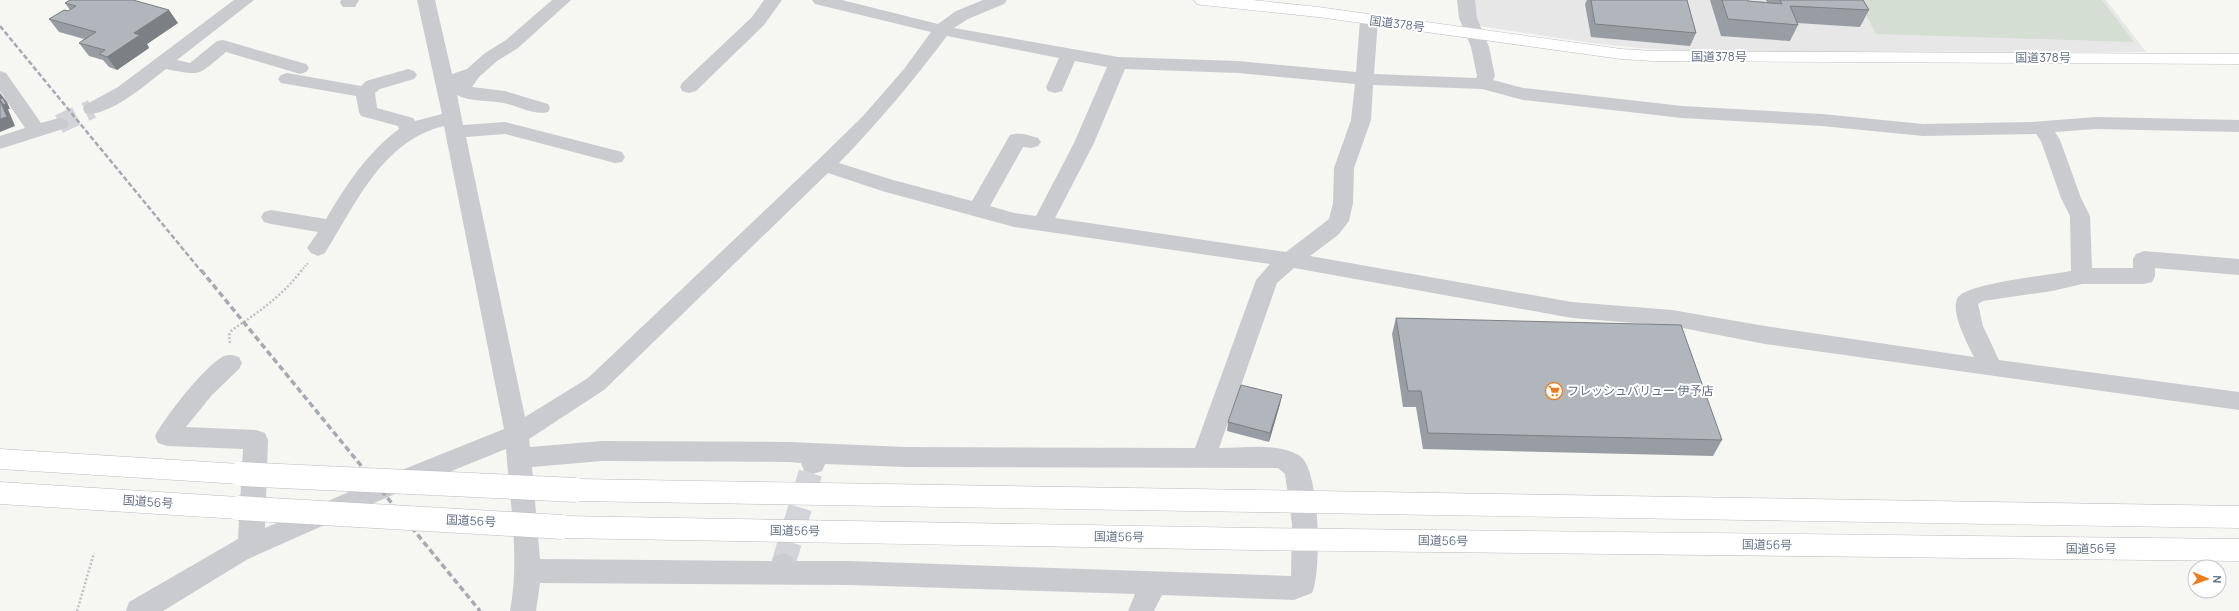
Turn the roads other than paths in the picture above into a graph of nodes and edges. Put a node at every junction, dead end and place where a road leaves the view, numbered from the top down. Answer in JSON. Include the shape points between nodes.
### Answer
{"nodes":[{"id":1,"x":245,"y":0,"type":"edge"},
{"id":2,"x":426,"y":0,"type":"edge"},
{"id":3,"x":562,"y":0,"type":"edge"},
{"id":4,"x":773,"y":0,"type":"edge"},
{"id":5,"x":821,"y":0,"type":"edge"},
{"id":6,"x":998,"y":0,"type":"edge"},
{"id":7,"x":1203,"y":0,"type":"edge"},
{"id":8,"x":1466,"y":0,"type":"edge"},
{"id":9,"x":1369,"y":20,"type":"junction"},
{"id":10,"x":941,"y":30,"type":"junction"},
{"id":11,"x":1474,"y":33,"type":"junction"},
{"id":12,"x":1069,"y":56,"type":"junction"},
{"id":13,"x":2239,"y":59,"type":"edge"},
{"id":14,"x":163,"y":63,"type":"junction"},
{"id":15,"x":1118,"y":64,"type":"junction"},
{"id":16,"x":298,"y":69,"type":"junction"},
{"id":17,"x":473,"y":73,"type":"junction"},
{"id":18,"x":408,"y":75,"type":"dead end"},
{"id":19,"x":0,"y":77,"type":"edge"},
{"id":20,"x":1365,"y":79,"type":"junction"},
{"id":21,"x":444,"y":82,"type":"junction"},
{"id":22,"x":1482,"y":82,"type":"junction"},
{"id":23,"x":689,"y":87,"type":"dead end"},
{"id":24,"x":1055,"y":87,"type":"dead end"},
{"id":25,"x":272,"y":91,"type":"dead end"},
{"id":26,"x":365,"y":92,"type":"junction"},
{"id":27,"x":541,"y":108,"type":"dead end"},
{"id":28,"x":92,"y":109,"type":"tunnel mouth"},
{"id":29,"x":59,"y":124,"type":"tunnel mouth"},
{"id":30,"x":454,"y":125,"type":"junction"},
{"id":31,"x":2239,"y":126,"type":"edge"},
{"id":32,"x":2041,"y":127,"type":"junction"},
{"id":33,"x":409,"y":131,"type":"junction"},
{"id":34,"x":37,"y":132,"type":"junction"},
{"id":35,"x":1031,"y":142,"type":"dead end"},
{"id":36,"x":0,"y":143,"type":"edge"},
{"id":37,"x":615,"y":157,"type":"dead end"},
{"id":38,"x":825,"y":165,"type":"junction"},
{"id":39,"x":978,"y":209,"type":"junction"},
{"id":40,"x":271,"y":217,"type":"dead end"},
{"id":41,"x":1042,"y":224,"type":"junction"},
{"id":42,"x":332,"y":227,"type":"junction"},
{"id":43,"x":318,"y":248,"type":"road end"},
{"id":44,"x":1290,"y":262,"type":"junction"},
{"id":45,"x":2239,"y":267,"type":"edge"},
{"id":46,"x":2082,"y":276,"type":"junction"},
{"id":47,"x":231,"y":363,"type":"road end"},
{"id":48,"x":1991,"y":368,"type":"junction"},
{"id":49,"x":2239,"y":401,"type":"edge"},
{"id":50,"x":517,"y":434,"type":"junction"},
{"id":51,"x":519,"y":458,"type":"junction"},
{"id":52,"x":1203,"y":458,"type":"junction"},
{"id":53,"x":0,"y":459,"type":"edge"},
{"id":54,"x":0,"y":493,"type":"edge"},
{"id":55,"x":1302,"y":500,"type":"junction"},
{"id":56,"x":2239,"y":517,"type":"edge"},
{"id":57,"x":1305,"y":540,"type":"junction"},
{"id":58,"x":251,"y":546,"type":"junction"},
{"id":59,"x":2239,"y":550,"type":"edge"},
{"id":60,"x":527,"y":571,"type":"junction"},
{"id":61,"x":1154,"y":583,"type":"junction"},
{"id":62,"x":139,"y":611,"type":"edge"},
{"id":63,"x":523,"y":611,"type":"edge"},
{"id":64,"x":1141,"y":611,"type":"edge"}],
"edges":[{"from":1,"to":14,"type":"street"},
{"from":2,"to":21,"type":"street"},
{"from":3,"to":17,"type":"street","via":[[512,44],[491,57]]},
{"from":4,"to":23,"type":"street","via":[[758,21]]},
{"from":5,"to":10,"type":"street"},
{"from":6,"to":10,"type":"street","via":[[962,15]]},
{"from":7,"to":9,"type":"highway","name":"国道378号"},
{"from":8,"to":11,"type":"street","via":[[1468,18]]},
{"from":9,"to":11,"type":"highway","name":"国道378号"},
{"from":9,"to":20,"type":"street"},
{"from":10,"to":12,"type":"street"},
{"from":10,"to":38,"type":"street","via":[[875,114]]},
{"from":11,"to":13,"type":"highway","name":"国道378号","via":[[1621,54],[1654,56]]},
{"from":11,"to":22,"type":"street","via":[[1480,47],[1486,76]]},
{"from":12,"to":15,"type":"street"},
{"from":12,"to":24,"type":"street"},
{"from":14,"to":16,"type":"street","via":[[194,69],[223,45]]},
{"from":14,"to":28,"type":"street","via":[[125,92]]},
{"from":15,"to":20,"type":"street","via":[[1251,68]]},
{"from":15,"to":41,"type":"street","via":[[1084,143]]},
{"from":16,"to":25,"type":"street"},
{"from":16,"to":26,"type":"street"},
{"from":17,"to":21,"type":"street"},
{"from":17,"to":27,"type":"street","via":[[464,84],[462,89],[465,92],[505,97]]},
{"from":18,"to":26,"type":"street","via":[[373,85]]},
{"from":19,"to":34,"type":"street"},
{"from":20,"to":22,"type":"street","via":[[1477,84]]},
{"from":20,"to":44,"type":"street","via":[[1361,120],[1344,168],[1343,204],[1339,221],[1332,230]]},
{"from":21,"to":30,"type":"street"},
{"from":22,"to":32,"type":"street","via":[[1523,94],[1682,112],[1822,120],[1923,130]]},
{"from":26,"to":33,"type":"street","via":[[368,112],[406,122]]},
{"from":29,"to":34,"type":"street"},
{"from":30,"to":33,"type":"street"},
{"from":30,"to":37,"type":"street","via":[[505,128]]},
{"from":30,"to":50,"type":"street"},
{"from":31,"to":32,"type":"street","via":[[2151,122]]},
{"from":32,"to":46,"type":"street","via":[[2050,140],[2080,216]]},
{"from":33,"to":42,"type":"street","via":[[370,167]]},
{"from":34,"to":36,"type":"street"},
{"from":35,"to":39,"type":"street","via":[[1017,139]]},
{"from":38,"to":39,"type":"street","via":[[889,186]]},
{"from":38,"to":50,"type":"street","via":[[596,384]]},
{"from":39,"to":41,"type":"street","via":[[1014,220]]},
{"from":40,"to":42,"type":"street"},
{"from":41,"to":44,"type":"street","via":[[1245,252]]},
{"from":42,"to":43,"type":"street"},
{"from":44,"to":48,"type":"street","via":[[1572,310],[1672,318],[1765,335]]},
{"from":44,"to":52,"type":"street","via":[[1275,271],[1267,280]]},
{"from":45,"to":46,"type":"street","via":[[2144,259],[2144,276]]},
{"from":46,"to":48,"type":"street","via":[[1978,294],[1967,300],[1971,324]]},
{"from":47,"to":58,"type":"street","via":[[186,406],[167,436],[256,440]]},
{"from":48,"to":49,"type":"street"},
{"from":50,"to":51,"type":"street"},
{"from":50,"to":58,"type":"street","via":[[381,489]]},
{"from":51,"to":52,"type":"street","via":[[602,451],[789,452],[813,459]]},
{"from":51,"to":60,"type":"street"},
{"from":52,"to":55,"type":"street","via":[[1280,458],[1293,464],[1299,475]]},
{"from":53,"to":55,"type":"highway","bridge":true,"via":[[240,474],[576,490]]},
{"from":54,"to":57,"type":"highway","name":"国道56号","bridge":true,"via":[[562,527]]},
{"from":55,"to":56,"type":"highway","via":[[1880,513]]},
{"from":55,"to":57,"type":"street"},
{"from":57,"to":59,"type":"highway","name":"国道56号"},
{"from":57,"to":61,"type":"street","via":[[1303,585],[1294,588]]},
{"from":58,"to":62,"type":"street"},
{"from":60,"to":61,"type":"street","via":[[782,569]]},
{"from":60,"to":63,"type":"street"},
{"from":61,"to":64,"type":"street"}]}
